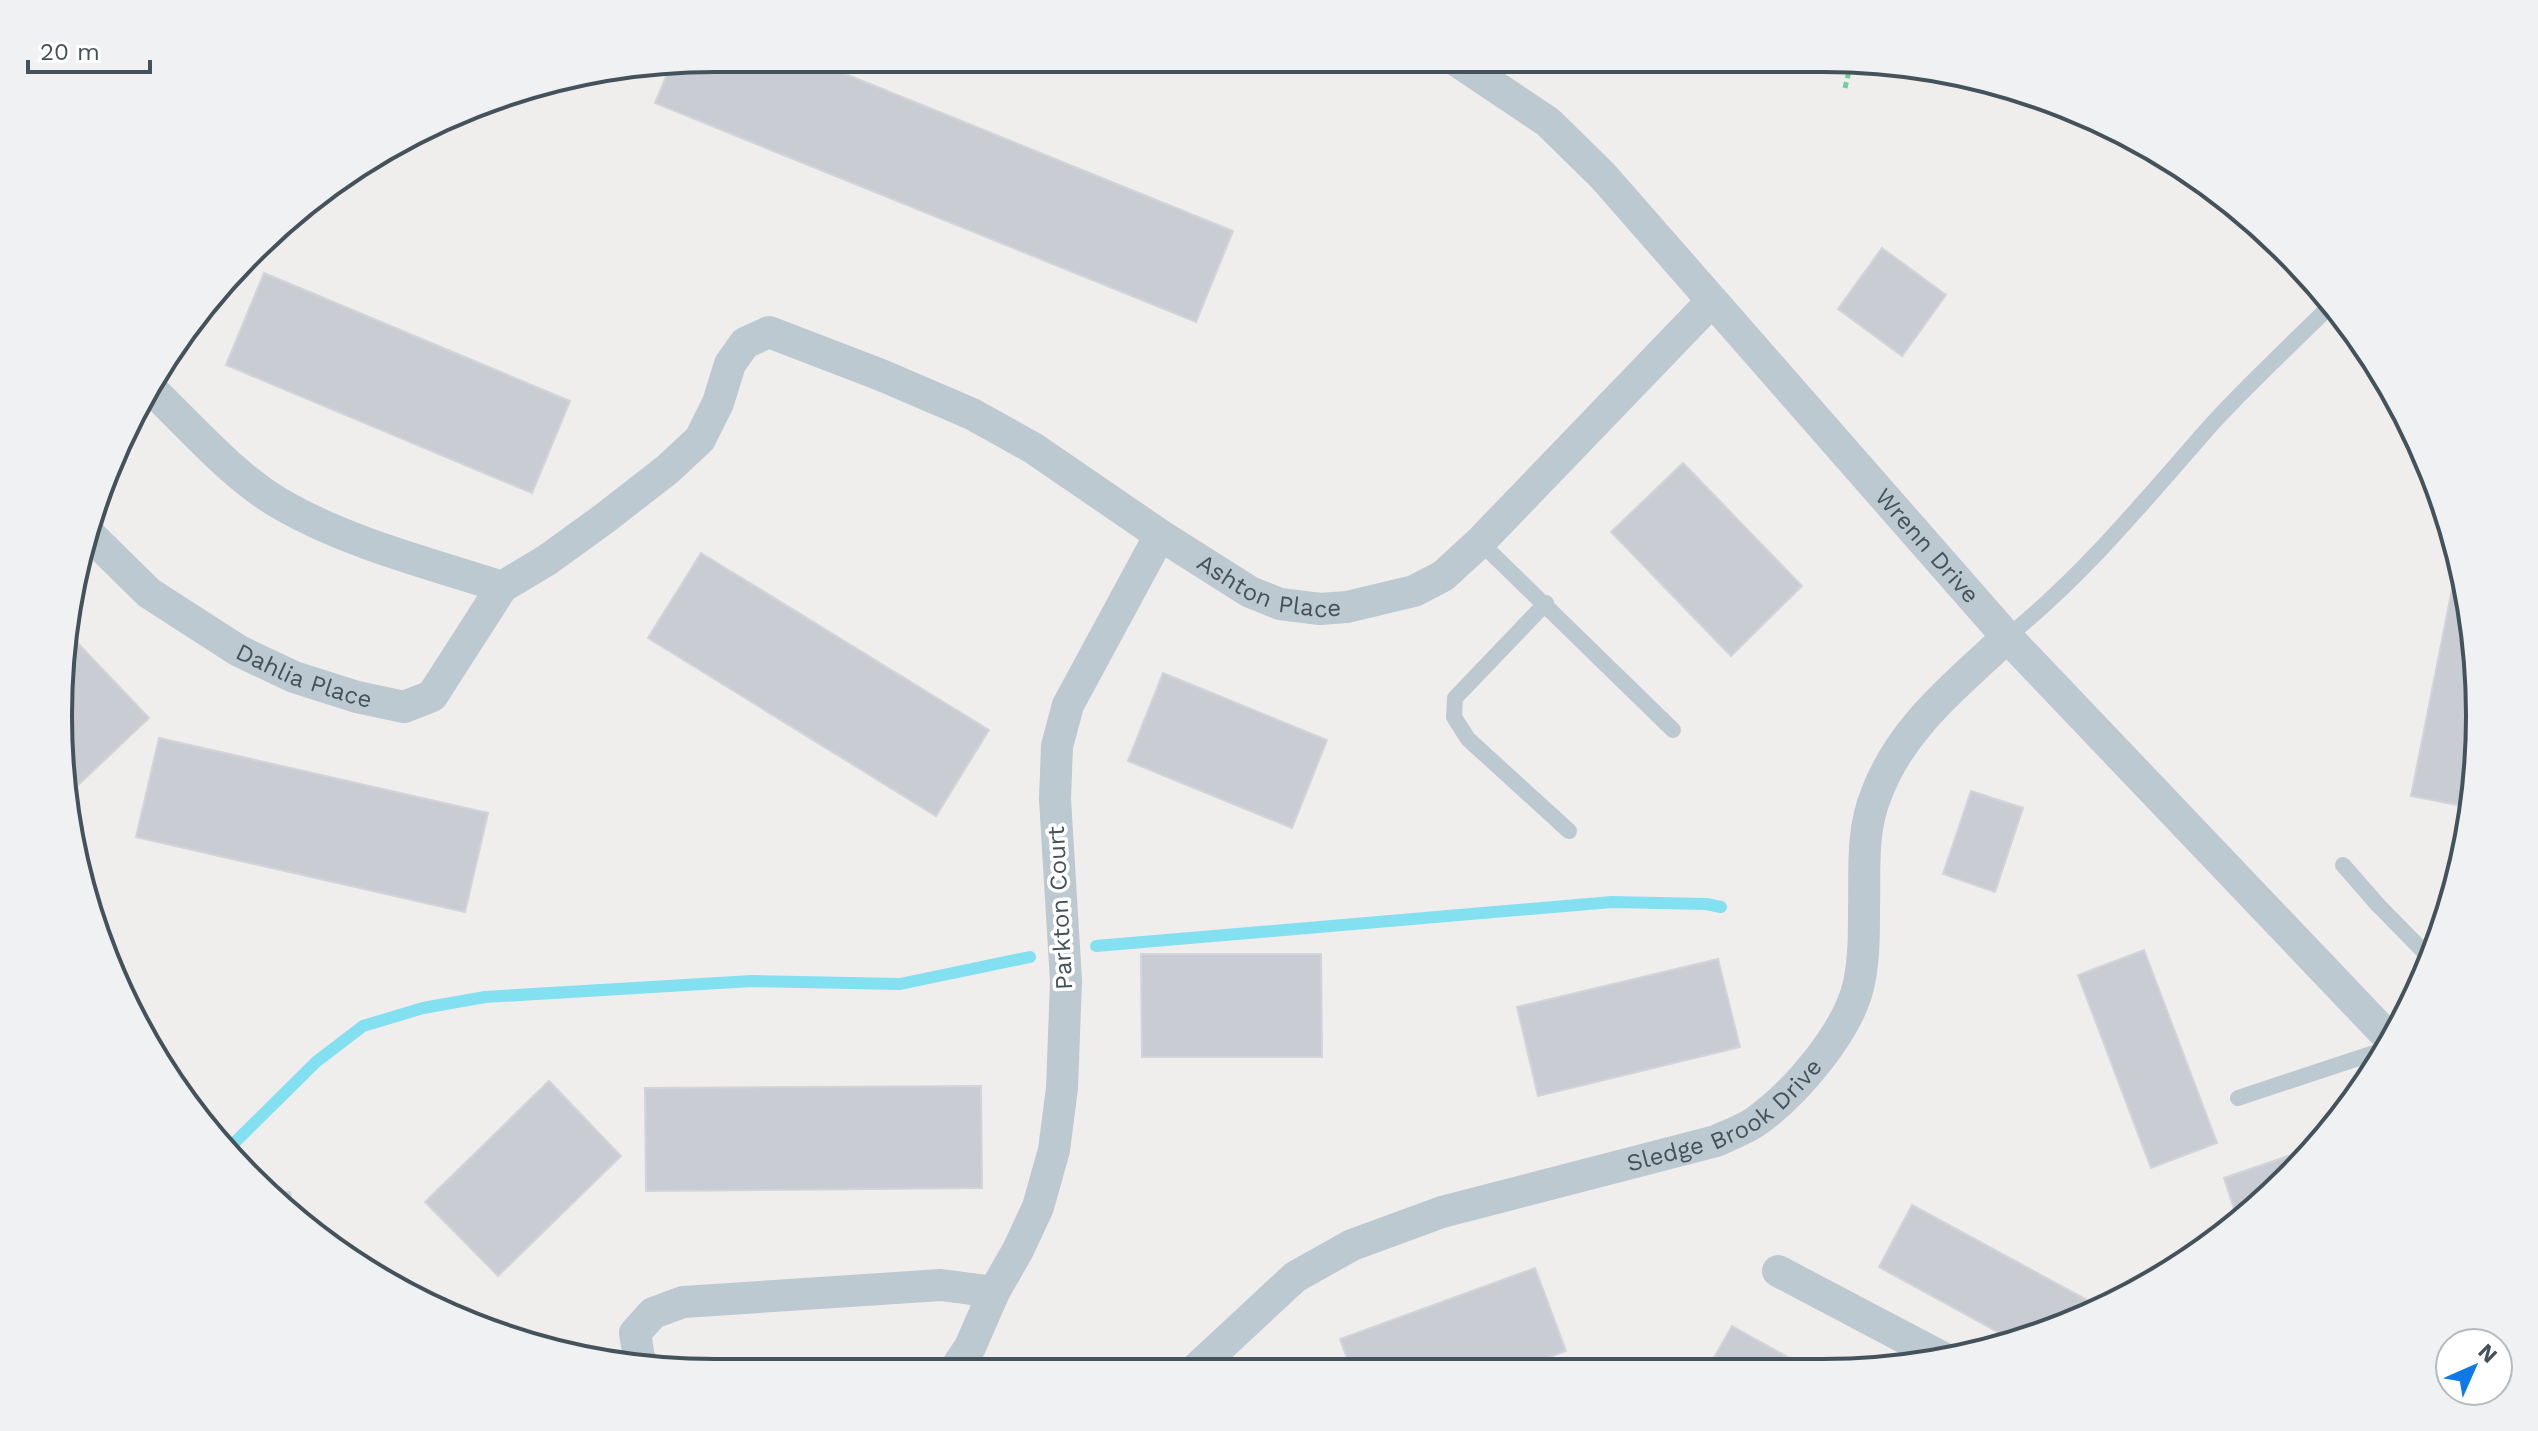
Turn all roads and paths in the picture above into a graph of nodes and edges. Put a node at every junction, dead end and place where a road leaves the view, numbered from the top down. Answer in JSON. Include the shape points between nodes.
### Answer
{"nodes":[{"id":1,"x":1473,"y":72,"type":"edge"},
{"id":2,"x":1849,"y":73,"type":"edge"},
{"id":3,"x":1845,"y":88,"type":"dead end"},
{"id":4,"x":1711,"y":302,"type":"junction"},
{"id":5,"x":2324,"y":312,"type":"edge"},
{"id":6,"x":769,"y":332,"type":"joint"},
{"id":7,"x":157,"y":395,"type":"edge"},
{"id":8,"x":1160,"y":535,"type":"junction"},
{"id":9,"x":96,"y":541,"type":"edge"},
{"id":10,"x":1480,"y":542,"type":"junction"},
{"id":11,"x":502,"y":587,"type":"junction"},
{"id":12,"x":1546,"y":603,"type":"junction"},
{"id":13,"x":2007,"y":637,"type":"junction"},
{"id":14,"x":1673,"y":730,"type":"dead end"},
{"id":15,"x":1569,"y":831,"type":"dead end"},
{"id":16,"x":2343,"y":865,"type":"dead end"},
{"id":17,"x":2422,"y":950,"type":"edge"},
{"id":18,"x":2383,"y":1031,"type":"edge"},
{"id":19,"x":2369,"y":1055,"type":"edge"},
{"id":20,"x":2238,"y":1098,"type":"dead end"},
{"id":21,"x":1778,"y":1271,"type":"dead end"},
{"id":22,"x":994,"y":1292,"type":"junction"},
{"id":23,"x":1928,"y":1350,"type":"edge"},
{"id":24,"x":638,"y":1354,"type":"edge"},
{"id":25,"x":962,"y":1359,"type":"edge"},
{"id":26,"x":1207,"y":1359,"type":"edge"}],
"edges":[{"from":1,"to":4,"type":"street","name":"Wrenn Drive","via":[[1548,122],[1603,176]]},
{"from":2,"to":3,"type":"path"},
{"from":4,"to":10,"type":"street","name":"Ashton Place"},
{"from":4,"to":13,"type":"street","name":"Wrenn Drive"},
{"from":5,"to":13,"type":"lane","via":[[2213,423],[2113,540]]},
{"from":6,"to":8,"type":"street","name":"Ashton Place","via":[[972,414],[1033,448]]},
{"from":6,"to":11,"type":"street","name":"Dahlia Place","via":[[745,343],[730,364],[700,439],[547,560]]},
{"from":7,"to":11,"type":"street","via":[[230,466],[283,506],[360,540]]},
{"from":8,"to":10,"type":"street","name":"Ashton Place","via":[[1250,592],[1280,604],[1320,609],[1414,591],[1443,576]]},
{"from":8,"to":22,"type":"street","name":"Parkton Court","via":[[1068,705],[1057,746],[1055,799],[1066,981],[1062,1088],[1054,1150],[1038,1207]]},
{"from":9,"to":11,"type":"street","name":"Dahlia Place","via":[[149,593],[239,651],[294,677],[404,707],[432,696]]},
{"from":10,"to":12,"type":"lane"},
{"from":12,"to":14,"type":"lane"},
{"from":12,"to":15,"type":"lane","via":[[1455,698],[1454,717],[1468,739]]},
{"from":13,"to":18,"type":"street","name":"Wrenn Drive"},
{"from":13,"to":26,"type":"street","name":"Sledge Brook Drive","via":[[1911,730],[1889,763],[1864,843],[1858,985],[1838,1035],[1794,1086],[1754,1122],[1716,1141],[1442,1212],[1352,1245],[1295,1277]]},
{"from":16,"to":17,"type":"lane"},
{"from":19,"to":20,"type":"lane"},
{"from":21,"to":23,"type":"street"},
{"from":22,"to":24,"type":"street","via":[[941,1285],[683,1302],[653,1313],[635,1333]]},
{"from":22,"to":25,"type":"street","name":"Parkton Court"}]}
